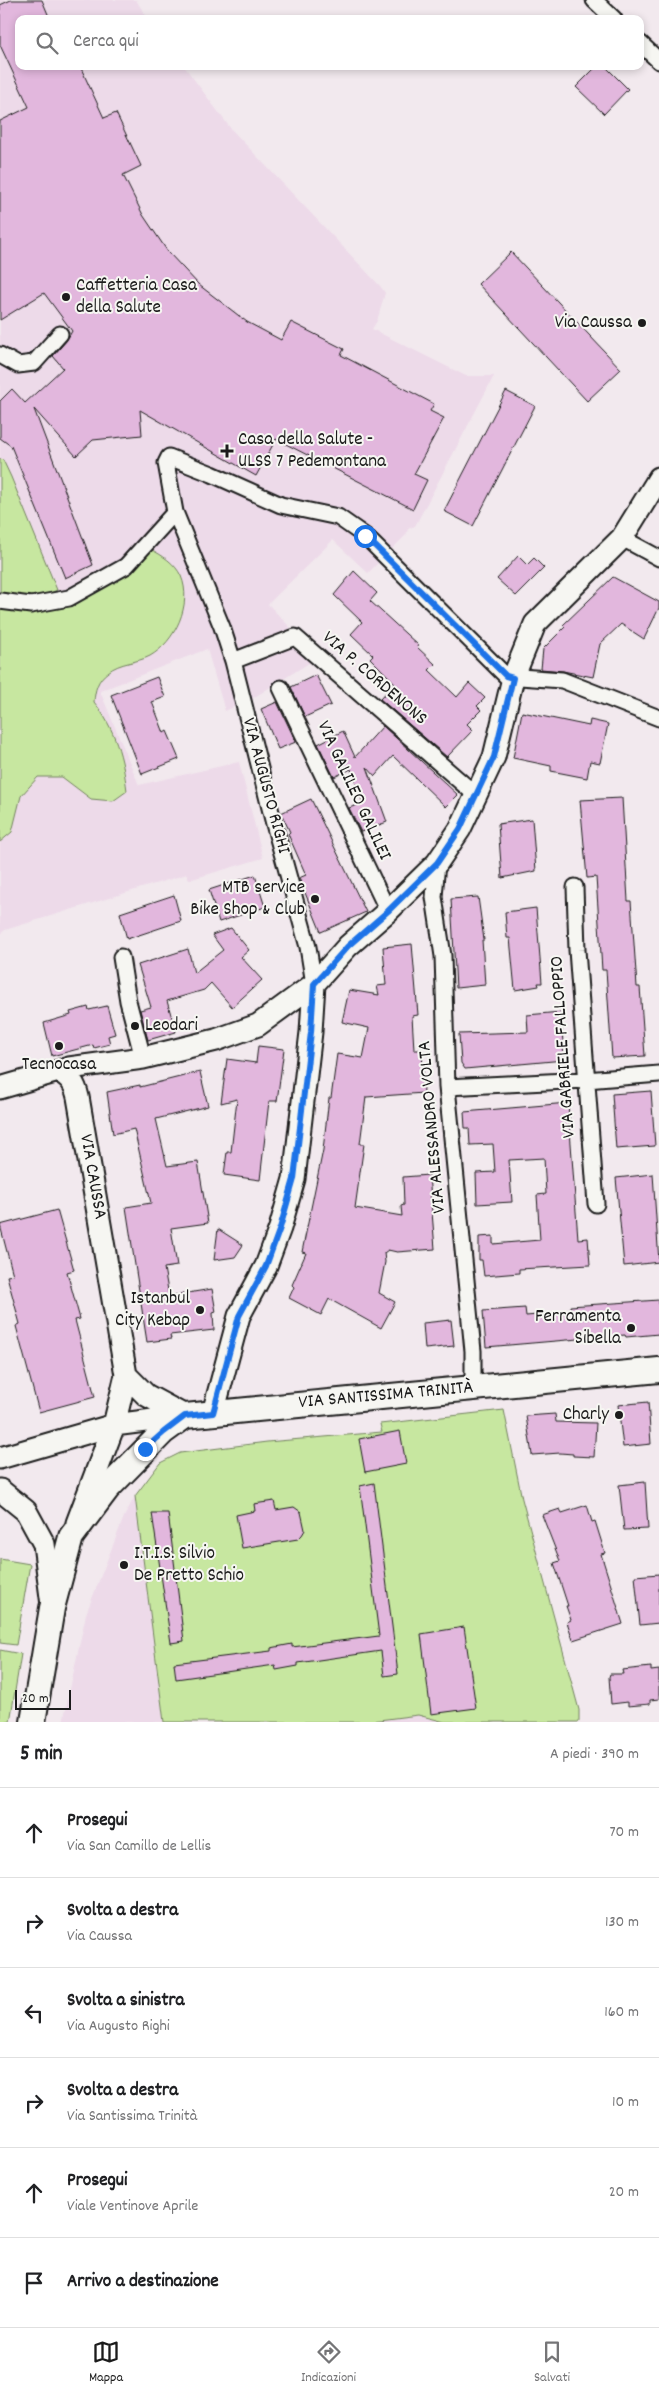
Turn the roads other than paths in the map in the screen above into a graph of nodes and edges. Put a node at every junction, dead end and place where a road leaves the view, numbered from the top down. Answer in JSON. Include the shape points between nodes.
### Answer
{"nodes":[{"id":1,"x":594,"y":0,"type":"edge"},
{"id":2,"x":610,"y":15,"type":"edge"},
{"id":3,"x":644,"y":47,"type":"edge"},
{"id":4,"x":659,"y":61,"type":"edge"},
{"id":5,"x":60,"y":334,"type":"dead end"},
{"id":6,"x":0,"y":355,"type":"edge"},
{"id":7,"x":659,"y":478,"type":"edge"},
{"id":8,"x":175,"y":512,"type":"junction"},
{"id":9,"x":622,"y":538,"type":"junction"},
{"id":10,"x":659,"y":558,"type":"edge"},
{"id":11,"x":0,"y":601,"type":"edge"},
{"id":12,"x":232,"y":661,"type":"junction"},
{"id":13,"x":513,"y":678,"type":"junction"},
{"id":14,"x":281,"y":688,"type":"dead end"},
{"id":15,"x":659,"y":718,"type":"edge"},
{"id":16,"x":477,"y":796,"type":"junction"},
{"id":17,"x":437,"y":863,"type":"junction"},
{"id":18,"x":575,"y":887,"type":"dead end"},
{"id":19,"x":388,"y":911,"type":"junction"},
{"id":20,"x":121,"y":957,"type":"dead end"},
{"id":21,"x":314,"y":984,"type":"junction"},
{"id":22,"x":143,"y":1058,"type":"junction"},
{"id":23,"x":59,"y":1071,"type":"junction"},
{"id":24,"x":659,"y":1074,"type":"edge"},
{"id":25,"x":586,"y":1080,"type":"junction"},
{"id":26,"x":447,"y":1087,"type":"junction"},
{"id":27,"x":0,"y":1088,"type":"edge"},
{"id":28,"x":596,"y":1204,"type":"dead end"},
{"id":29,"x":659,"y":1370,"type":"edge"},
{"id":30,"x":126,"y":1375,"type":"junction"},
{"id":31,"x":473,"y":1388,"type":"junction"},
{"id":32,"x":213,"y":1413,"type":"junction"},
{"id":33,"x":185,"y":1416,"type":"junction"},
{"id":34,"x":114,"y":1425,"type":"junction"},
{"id":35,"x":0,"y":1458,"type":"edge"},
{"id":36,"x":0,"y":1490,"type":"edge"},
{"id":37,"x":71,"y":1537,"type":"junction"},
{"id":38,"x":52,"y":1608,"type":"junction"},
{"id":39,"x":33,"y":1722,"type":"edge"}],
"edges":[{"from":1,"to":2,"type":"street"},
{"from":3,"to":4,"type":"street"},
{"from":5,"to":6,"type":"street","via":[[34,363],[18,365]]},
{"from":7,"to":9,"type":"street"},
{"from":8,"to":11,"type":"street","via":[[126,566],[69,598],[31,605]]},
{"from":8,"to":12,"type":"street","name":"VIA AUGUSTO RIGHI","via":[[222,627]]},
{"from":8,"to":13,"type":"street","name":"VIA AUGUSTO RIGHI","via":[[166,463],[169,457],[281,505],[338,517],[365,536],[506,676]]},
{"from":9,"to":10,"type":"street"},
{"from":9,"to":13,"type":"street","via":[[535,624]]},
{"from":12,"to":16,"type":"street","name":"VIA P. CORDENONS","via":[[296,637]]},
{"from":12,"to":21,"type":"street","name":"VIA AUGUSTO RIGHI","via":[[308,947]]},
{"from":13,"to":15,"type":"street","via":[[562,680]]},
{"from":13,"to":16,"type":"street","via":[[494,757]]},
{"from":14,"to":19,"type":"street","name":"VIA GALILEO GALILEI"},
{"from":16,"to":17,"type":"street"},
{"from":17,"to":19,"type":"street"},
{"from":17,"to":26,"type":"street","name":"VIA ALESSANDRO VOLTA","via":[[434,897],[443,956]]},
{"from":18,"to":25,"type":"street","name":"VIA GABRIELE FALLOPPIO"},
{"from":19,"to":21,"type":"street","via":[[348,946]]},
{"from":20,"to":22,"type":"street","via":[[128,1001]]},
{"from":21,"to":22,"type":"street","via":[[258,1025],[216,1040]]},
{"from":21,"to":32,"type":"street","name":"VIA AUGUSTO RIGHI","via":[[294,1179],[266,1266],[239,1316]]},
{"from":22,"to":23,"type":"street"},
{"from":23,"to":27,"type":"street"},
{"from":23,"to":30,"type":"street","name":"VIA CAUSSA","via":[[69,1077],[78,1096]]},
{"from":24,"to":25,"type":"street"},
{"from":25,"to":26,"type":"street"},
{"from":25,"to":28,"type":"street","name":"VIA GABRIELE FALLOPPIO"},
{"from":26,"to":31,"type":"street","name":"VIA ALESSANDRO VOLTA","via":[[473,1351]]},
{"from":29,"to":31,"type":"main road","name":"VIA SANTISSIMA TRINITÀ"},
{"from":30,"to":33,"type":"street","via":[[146,1395]]},
{"from":30,"to":34,"type":"street","name":"VIA CAUSSA"},
{"from":31,"to":32,"type":"main road","name":"VIA SANTISSIMA TRINITÀ"},
{"from":32,"to":33,"type":"main road","name":"VIA SANTISSIMA TRINITÀ"},
{"from":33,"to":34,"type":"street","name":"VIA SANTISSIMA TRINITÀ"},
{"from":33,"to":37,"type":"main road","via":[[164,1432],[107,1490]]},
{"from":34,"to":35,"type":"street","name":"VIA SANTISSIMA TRINITÀ"},
{"from":34,"to":37,"type":"street","name":"VIA CAUSSA"},
{"from":36,"to":38,"type":"street","via":[[26,1511],[44,1544]]},
{"from":37,"to":38,"type":"main road"},
{"from":38,"to":39,"type":"main road"}]}
